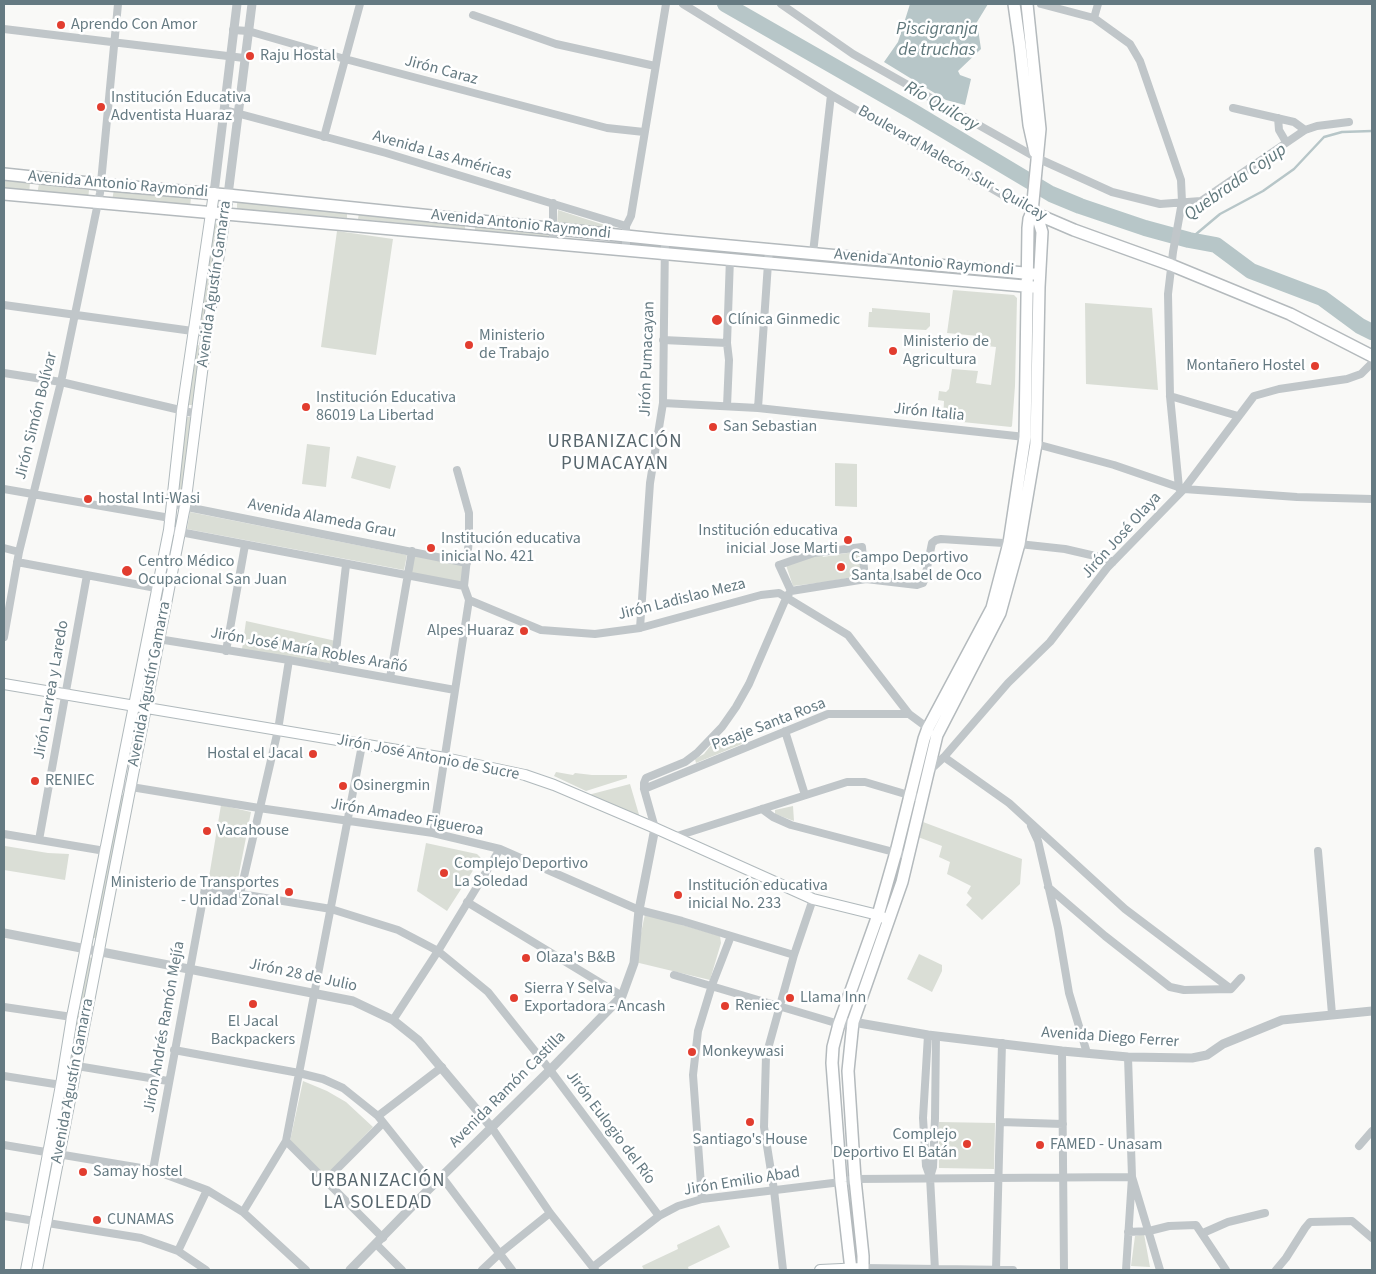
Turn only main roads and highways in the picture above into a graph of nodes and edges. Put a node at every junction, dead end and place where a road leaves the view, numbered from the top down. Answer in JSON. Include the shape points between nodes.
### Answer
{"nodes":[{"id":1,"x":1014,"y":4,"type":"edge"},
{"id":2,"x":1027,"y":4,"type":"edge"},
{"id":3,"x":1036,"y":164,"type":"junction"},
{"id":4,"x":4,"y":174,"type":"edge"},
{"id":5,"x":214,"y":193,"type":"junction"},
{"id":6,"x":4,"y":194,"type":"edge"},
{"id":7,"x":228,"y":194,"type":"junction"},
{"id":8,"x":353,"y":207,"type":"junction"},
{"id":9,"x":1033,"y":207,"type":"junction"},
{"id":10,"x":211,"y":213,"type":"junction"},
{"id":11,"x":225,"y":214,"type":"junction"},
{"id":12,"x":472,"y":220,"type":"junction"},
{"id":13,"x":351,"y":225,"type":"junction"},
{"id":14,"x":471,"y":236,"type":"junction"},
{"id":15,"x":1033,"y":273,"type":"junction"},
{"id":16,"x":1033,"y":287,"type":"junction"},
{"id":17,"x":1372,"y":356,"type":"edge"},
{"id":18,"x":1014,"y":543,"type":"junction"},
{"id":19,"x":4,"y":684,"type":"edge"},
{"id":20,"x":133,"y":705,"type":"junction"},
{"id":21,"x":145,"y":707,"type":"junction"},
{"id":22,"x":933,"y":732,"type":"junction"},
{"id":23,"x":878,"y":915,"type":"junction"},
{"id":24,"x":889,"y":920,"type":"junction"},
{"id":25,"x":54,"y":1153,"type":"junction"},
{"id":26,"x":851,"y":1269,"type":"edge"},
{"id":27,"x":863,"y":1269,"type":"edge"},
{"id":28,"x":26,"y":1270,"type":"edge"},
{"id":29,"x":37,"y":1270,"type":"edge"},
{"id":30,"x":820,"y":1270,"type":"edge"}],
"edges":[{"from":1,"to":3,"type":"main road","via":[[1028,125]]},
{"from":2,"to":3,"type":"main road","via":[[1040,129]]},
{"from":3,"to":9,"type":"main road"},
{"from":4,"to":5,"type":"main road","name":"Avenida Antonio Raymondi"},
{"from":5,"to":7,"type":"main road","name":"Avenida Antonio Raymondi"},
{"from":5,"to":10,"type":"main road","name":"Avenida Agustín Gamarra"},
{"from":6,"to":10,"type":"main road","name":"Avenida Antonio Raymondi"},
{"from":7,"to":8,"type":"main road","name":"Avenida Antonio Raymondi"},
{"from":7,"to":11,"type":"main road","name":"Avenida Agustín Gamarra"},
{"from":8,"to":12,"type":"main road","name":"Avenida Antonio Raymondi"},
{"from":8,"to":13,"type":"main road"},
{"from":9,"to":15,"type":"main road","via":[[1042,232]]},
{"from":9,"to":17,"type":"main road","name":"Boulevard Malecón Sur - Quilcay","via":[[1074,230],[1171,265],[1290,314]]},
{"from":10,"to":11,"type":"main road","name":"Avenida Antonio Raymondi"},
{"from":10,"to":20,"type":"main road","name":"Avenida Agustín Gamarra","via":[[182,411],[169,530]]},
{"from":11,"to":13,"type":"main road","name":"Avenida Antonio Raymondi"},
{"from":11,"to":21,"type":"main road","name":"Avenida Agustín Gamarra","via":[[185,506]]},
{"from":12,"to":14,"type":"main road"},
{"from":12,"to":15,"type":"main road","name":"Avenida Antonio Raymondi","via":[[626,231],[666,240]]},
{"from":13,"to":14,"type":"main road","name":"Avenida Antonio Raymondi"},
{"from":14,"to":16,"type":"main road","name":"Avenida Antonio Raymondi"},
{"from":15,"to":16,"type":"main road"},
{"from":16,"to":18,"type":"main road","via":[[1025,436]]},
{"from":16,"to":18,"type":"main road","via":[[1036,444]]},
{"from":18,"to":22,"type":"main road","via":[[1000,613],[984,634]]},
{"from":19,"to":20,"type":"main road","name":"Jirón José Antonio de Sucre"},
{"from":20,"to":21,"type":"main road","name":"Jirón José Antonio de Sucre"},
{"from":20,"to":25,"type":"main road","name":"Avenida Agustín Gamarra","via":[[72,1017]]},
{"from":21,"to":23,"type":"main road","name":"Jirón José Antonio de Sucre","via":[[445,758],[525,775],[655,828],[813,899]]},
{"from":21,"to":25,"type":"main road","name":"Avenida Agustín Gamarra","via":[[77,1066]]},
{"from":22,"to":23,"type":"main road","via":[[916,775]]},
{"from":22,"to":24,"type":"main road","via":[[929,772],[909,856]]},
{"from":23,"to":24,"type":"main road","name":"Jirón José Antonio de Sucre"},
{"from":23,"to":26,"type":"main road","via":[[833,1047],[841,1182]]},
{"from":24,"to":27,"type":"main road","via":[[854,1022],[848,1071]]},
{"from":25,"to":28,"type":"main road","name":"Avenida Agustín Gamarra","via":[[35,1221]]},
{"from":25,"to":29,"type":"main road","name":"Avenida Agustín Gamarra"},
{"from":26,"to":27,"type":"main road"},
{"from":26,"to":30,"type":"main road"}]}
